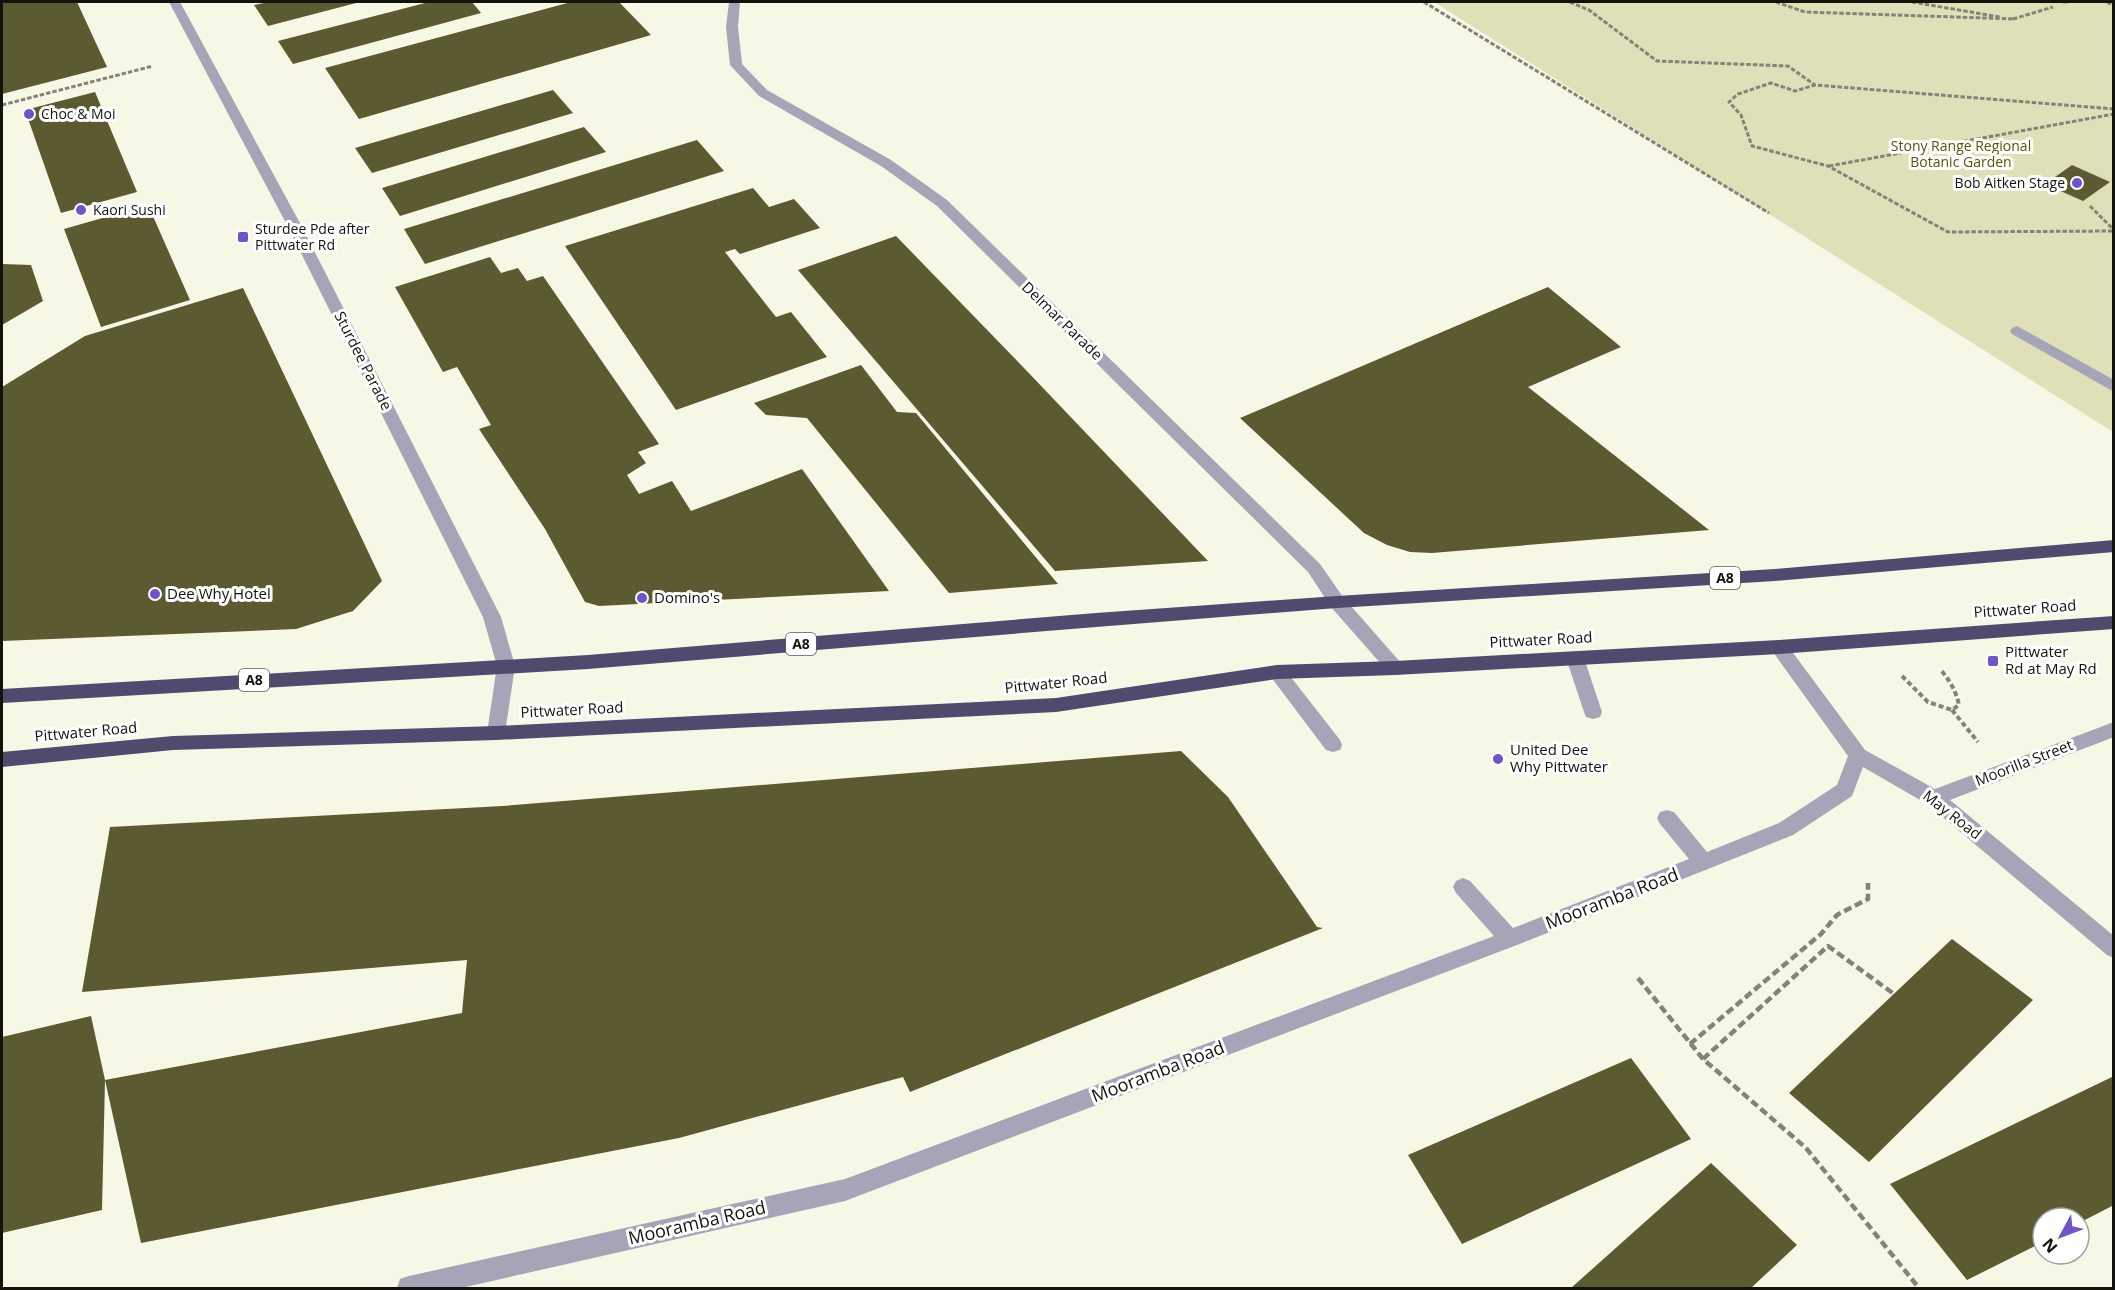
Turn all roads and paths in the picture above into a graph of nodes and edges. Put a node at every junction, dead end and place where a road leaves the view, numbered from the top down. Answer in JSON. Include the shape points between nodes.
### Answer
{"nodes":[{"id":1,"x":174,"y":2,"type":"edge"},
{"id":2,"x":734,"y":2,"type":"edge"},
{"id":3,"x":1424,"y":2,"type":"edge"},
{"id":4,"x":1570,"y":2,"type":"edge"},
{"id":5,"x":1776,"y":2,"type":"edge"},
{"id":6,"x":1912,"y":2,"type":"edge"},
{"id":7,"x":2063,"y":2,"type":"edge"},
{"id":8,"x":2069,"y":2,"type":"edge"},
{"id":9,"x":2107,"y":2,"type":"edge"},
{"id":10,"x":2114,"y":6,"type":"edge"},
{"id":11,"x":2053,"y":7,"type":"dead end"},
{"id":12,"x":2015,"y":19,"type":"junction"},
{"id":13,"x":153,"y":66,"type":"dead end"},
{"id":14,"x":1815,"y":85,"type":"junction"},
{"id":15,"x":2,"y":105,"type":"edge"},
{"id":16,"x":2114,"y":109,"type":"edge"},
{"id":17,"x":2114,"y":114,"type":"edge"},
{"id":18,"x":1828,"y":166,"type":"junction"},
{"id":19,"x":2090,"y":206,"type":"dead end"},
{"id":20,"x":1769,"y":213,"type":"dead end"},
{"id":21,"x":2114,"y":231,"type":"edge"},
{"id":22,"x":2017,"y":331,"type":"dead end"},
{"id":23,"x":2114,"y":387,"type":"edge"},
{"id":24,"x":2114,"y":546,"type":"edge"},
{"id":25,"x":1337,"y":602,"type":"junction"},
{"id":26,"x":2114,"y":622,"type":"edge"},
{"id":27,"x":1779,"y":647,"type":"junction"},
{"id":28,"x":1575,"y":658,"type":"junction"},
{"id":29,"x":506,"y":666,"type":"junction"},
{"id":30,"x":1395,"y":668,"type":"junction"},
{"id":31,"x":1940,"y":668,"type":"dead end"},
{"id":32,"x":1277,"y":672,"type":"junction"},
{"id":33,"x":1902,"y":676,"type":"dead end"},
{"id":34,"x":2,"y":696,"type":"edge"},
{"id":35,"x":1952,"y":710,"type":"junction"},
{"id":36,"x":1593,"y":712,"type":"dead end"},
{"id":37,"x":2114,"y":729,"type":"edge"},
{"id":38,"x":496,"y":733,"type":"junction"},
{"id":39,"x":1980,"y":744,"type":"dead end"},
{"id":40,"x":1333,"y":745,"type":"dead end"},
{"id":41,"x":1858,"y":755,"type":"junction"},
{"id":42,"x":2,"y":760,"type":"edge"},
{"id":43,"x":1934,"y":798,"type":"junction"},
{"id":44,"x":1667,"y":818,"type":"dead end"},
{"id":45,"x":1704,"y":863,"type":"junction"},
{"id":46,"x":1868,"y":883,"type":"dead end"},
{"id":47,"x":1463,"y":887,"type":"dead end"},
{"id":48,"x":1510,"y":939,"type":"junction"},
{"id":49,"x":2114,"y":949,"type":"edge"},
{"id":50,"x":1638,"y":978,"type":"dead end"},
{"id":51,"x":1894,"y":994,"type":"dead end"},
{"id":52,"x":1690,"y":1044,"type":"junction"},
{"id":53,"x":1703,"y":1059,"type":"junction"},
{"id":54,"x":409,"y":1288,"type":"edge"},
{"id":55,"x":1919,"y":1288,"type":"edge"}],
"edges":[{"from":1,"to":29,"type":"street","name":"Sturdee Parade","via":[[424,479],[492,617]]},
{"from":2,"to":25,"type":"street","name":"Delmar Parade","via":[[736,65],[763,93],[886,163],[942,203],[1314,568]]},
{"from":3,"to":20,"type":"path"},
{"from":4,"to":14,"type":"path","via":[[1589,10],[1657,61],[1788,66]]},
{"from":5,"to":12,"type":"path","via":[[1805,12]]},
{"from":6,"to":12,"type":"path"},
{"from":7,"to":8,"type":"path"},
{"from":9,"to":10,"type":"path"},
{"from":11,"to":12,"type":"path"},
{"from":13,"to":15,"type":"path"},
{"from":14,"to":16,"type":"path"},
{"from":14,"to":18,"type":"path","via":[[1795,91],[1771,83],[1738,94],[1729,102],[1741,115],[1752,146]]},
{"from":17,"to":18,"type":"path"},
{"from":18,"to":21,"type":"path","via":[[1947,232]]},
{"from":19,"to":21,"type":"path"},
{"from":22,"to":23,"type":"street"},
{"from":24,"to":25,"type":"highway","number":"A8","via":[[1775,575]]},
{"from":25,"to":29,"type":"highway","number":"A8"},
{"from":25,"to":30,"type":"street","name":"Delmar Parade"},
{"from":26,"to":27,"type":"highway","name":"Pittwater Road"},
{"from":27,"to":28,"type":"highway","name":"Pittwater Road"},
{"from":27,"to":41,"type":"street","name":"May Road"},
{"from":28,"to":30,"type":"highway","name":"Pittwater Road"},
{"from":28,"to":36,"type":"street"},
{"from":29,"to":34,"type":"highway","number":"A8"},
{"from":29,"to":38,"type":"street","name":"Sturdee Parade"},
{"from":30,"to":32,"type":"highway","name":"Pittwater Road"},
{"from":31,"to":35,"type":"path","via":[[1956,692],[1959,705]]},
{"from":32,"to":38,"type":"highway","name":"Pittwater Road","via":[[1056,705]]},
{"from":32,"to":40,"type":"street"},
{"from":33,"to":35,"type":"path","via":[[1928,702]]},
{"from":35,"to":39,"type":"path"},
{"from":37,"to":43,"type":"street","name":"Moorilla Street"},
{"from":38,"to":42,"type":"highway","name":"Pittwater Road","via":[[173,743]]},
{"from":41,"to":43,"type":"street","name":"May Road"},
{"from":41,"to":45,"type":"street","name":"Mooramba Road","via":[[1845,790],[1786,830]]},
{"from":43,"to":49,"type":"street","name":"May Road"},
{"from":44,"to":45,"type":"street"},
{"from":45,"to":48,"type":"street","name":"Mooramba Road"},
{"from":46,"to":52,"type":"path","via":[[1868,899],[1837,915],[1821,934]]},
{"from":47,"to":48,"type":"street"},
{"from":48,"to":54,"type":"street","name":"Mooramba Road","via":[[845,1190]]},
{"from":50,"to":52,"type":"path"},
{"from":51,"to":53,"type":"path","via":[[1828,946]]},
{"from":52,"to":53,"type":"path"},
{"from":53,"to":55,"type":"path","via":[[1806,1148]]}]}
